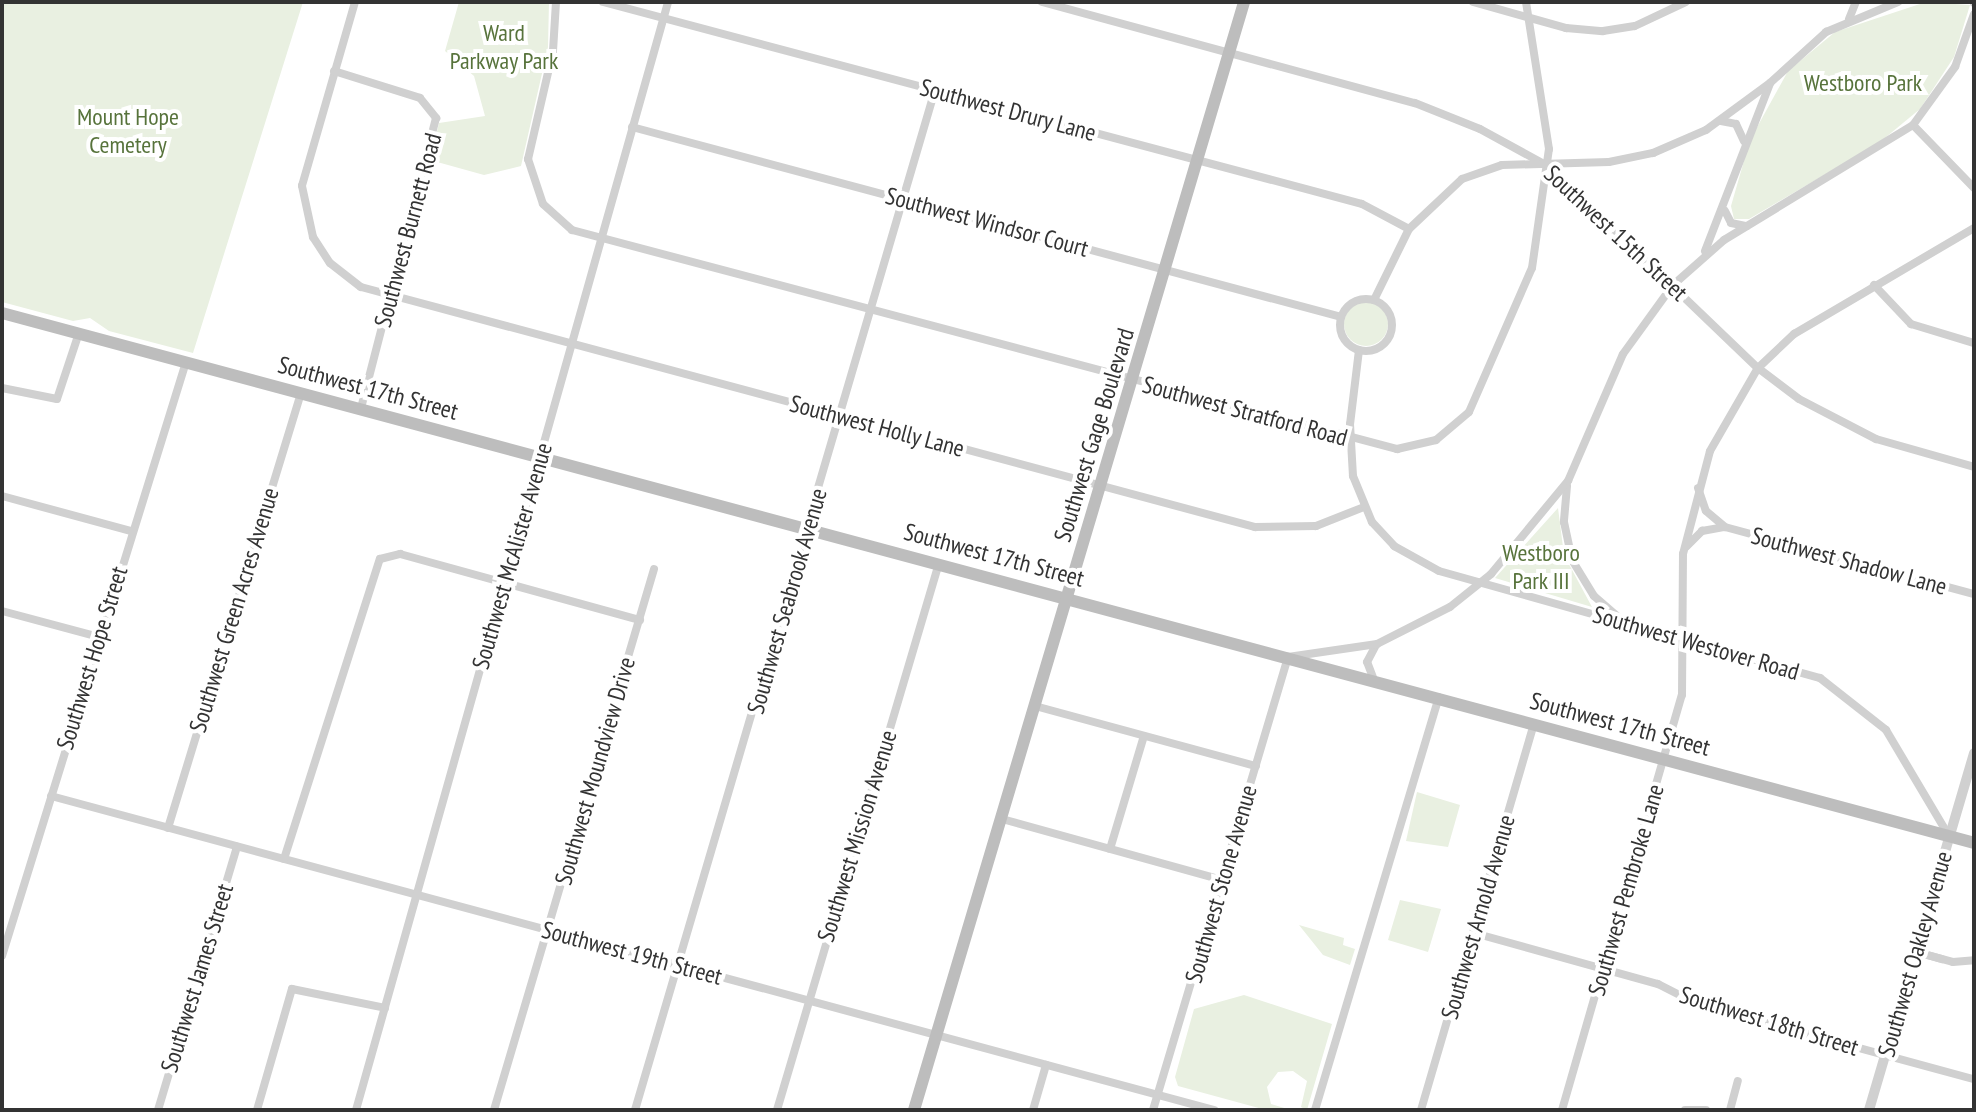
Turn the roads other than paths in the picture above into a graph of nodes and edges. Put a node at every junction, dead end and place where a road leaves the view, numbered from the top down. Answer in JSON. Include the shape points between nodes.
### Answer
{"nodes":[{"id":1,"x":355,"y":2,"type":"edge"},
{"id":2,"x":556,"y":2,"type":"edge"},
{"id":3,"x":603,"y":2,"type":"edge"},
{"id":4,"x":668,"y":2,"type":"edge"},
{"id":5,"x":1042,"y":2,"type":"edge"},
{"id":6,"x":1244,"y":2,"type":"edge"},
{"id":7,"x":1473,"y":2,"type":"edge"},
{"id":8,"x":1526,"y":2,"type":"edge"},
{"id":9,"x":1686,"y":2,"type":"edge"},
{"id":10,"x":1856,"y":2,"type":"edge"},
{"id":11,"x":1898,"y":2,"type":"edge"},
{"id":12,"x":1974,"y":14,"type":"edge"},
{"id":13,"x":664,"y":18,"type":"junction"},
{"id":14,"x":1530,"y":18,"type":"junction"},
{"id":15,"x":1848,"y":20,"type":"junction"},
{"id":16,"x":1230,"y":52,"type":"junction"},
{"id":17,"x":334,"y":71,"type":"junction"},
{"id":18,"x":1770,"y":83,"type":"junction"},
{"id":19,"x":935,"y":90,"type":"junction"},
{"id":20,"x":1721,"y":121,"type":"junction"},
{"id":21,"x":1913,"y":125,"type":"junction"},
{"id":22,"x":632,"y":127,"type":"junction"},
{"id":23,"x":1744,"y":142,"type":"junction"},
{"id":24,"x":1200,"y":160,"type":"junction"},
{"id":25,"x":1546,"y":165,"type":"junction"},
{"id":26,"x":1974,"y":188,"type":"edge"},
{"id":27,"x":901,"y":199,"type":"junction"},
{"id":28,"x":1725,"y":210,"type":"junction"},
{"id":29,"x":1749,"y":226,"type":"junction"},
{"id":30,"x":1974,"y":228,"type":"edge"},
{"id":31,"x":1409,"y":229,"type":"junction"},
{"id":32,"x":600,"y":239,"type":"junction"},
{"id":33,"x":1702,"y":255,"type":"junction"},
{"id":34,"x":1166,"y":271,"type":"junction"},
{"id":35,"x":1673,"y":285,"type":"junction"},
{"id":36,"x":1874,"y":285,"type":"junction"},
{"id":37,"x":390,"y":298,"type":"junction"},
{"id":38,"x":1374,"y":300,"type":"junction"},
{"id":39,"x":870,"y":311,"type":"junction"},
{"id":40,"x":2,"y":313,"type":"edge"},
{"id":41,"x":1341,"y":317,"type":"junction"},
{"id":42,"x":79,"y":333,"type":"junction"},
{"id":43,"x":1974,"y":343,"type":"edge"},
{"id":44,"x":571,"y":345,"type":"junction"},
{"id":45,"x":1359,"y":350,"type":"junction"},
{"id":46,"x":186,"y":362,"type":"junction"},
{"id":47,"x":1758,"y":368,"type":"junction"},
{"id":48,"x":1133,"y":381,"type":"junction"},
{"id":49,"x":2,"y":388,"type":"edge"},
{"id":50,"x":301,"y":393,"type":"junction"},
{"id":51,"x":361,"y":409,"type":"junction"},
{"id":52,"x":840,"y":416,"type":"junction"},
{"id":53,"x":1350,"y":440,"type":"junction"},
{"id":54,"x":540,"y":456,"type":"junction"},
{"id":55,"x":1974,"y":467,"type":"edge"},
{"id":56,"x":1568,"y":481,"type":"junction"},
{"id":57,"x":1698,"y":483,"type":"junction"},
{"id":58,"x":1101,"y":486,"type":"junction"},
{"id":59,"x":2,"y":496,"type":"edge"},
{"id":60,"x":1364,"y":507,"type":"junction"},
{"id":61,"x":1725,"y":527,"type":"junction"},
{"id":62,"x":810,"y":528,"type":"junction"},
{"id":63,"x":131,"y":531,"type":"junction"},
{"id":64,"x":1683,"y":554,"type":"junction"},
{"id":65,"x":939,"y":563,"type":"junction"},
{"id":66,"x":654,"y":569,"type":"dead end"},
{"id":67,"x":504,"y":583,"type":"junction"},
{"id":68,"x":1481,"y":583,"type":"junction"},
{"id":69,"x":1974,"y":594,"type":"edge"},
{"id":70,"x":1068,"y":598,"type":"junction"},
{"id":71,"x":2,"y":611,"type":"edge"},
{"id":72,"x":640,"y":620,"type":"junction"},
{"id":73,"x":1626,"y":623,"type":"junction"},
{"id":74,"x":99,"y":637,"type":"junction"},
{"id":75,"x":1685,"y":638,"type":"junction"},
{"id":76,"x":1377,"y":644,"type":"junction"},
{"id":77,"x":1288,"y":657,"type":"junction"},
{"id":78,"x":1374,"y":680,"type":"junction"},
{"id":79,"x":1439,"y":697,"type":"junction"},
{"id":80,"x":1035,"y":706,"type":"junction"},
{"id":81,"x":1534,"y":724,"type":"junction"},
{"id":82,"x":1144,"y":736,"type":"junction"},
{"id":83,"x":1974,"y":753,"type":"edge"},
{"id":84,"x":1665,"y":759,"type":"junction"},
{"id":85,"x":1256,"y":766,"type":"junction"},
{"id":86,"x":51,"y":796,"type":"junction"},
{"id":87,"x":1002,"y":819,"type":"junction"},
{"id":88,"x":168,"y":828,"type":"junction"},
{"id":89,"x":1949,"y":836,"type":"junction"},
{"id":90,"x":1974,"y":843,"type":"edge"},
{"id":91,"x":237,"y":847,"type":"junction"},
{"id":92,"x":1110,"y":849,"type":"junction"},
{"id":93,"x":284,"y":859,"type":"junction"},
{"id":94,"x":1222,"y":880,"type":"junction"},
{"id":95,"x":415,"y":895,"type":"junction"},
{"id":96,"x":548,"y":930,"type":"junction"},
{"id":97,"x":1474,"y":933,"type":"junction"},
{"id":98,"x":1916,"y":952,"type":"junction"},
{"id":99,"x":2,"y":956,"type":"edge"},
{"id":100,"x":1974,"y":960,"type":"edge"},
{"id":101,"x":678,"y":965,"type":"junction"},
{"id":102,"x":1603,"y":969,"type":"junction"},
{"id":103,"x":808,"y":1000,"type":"junction"},
{"id":104,"x":385,"y":1008,"type":"junction"},
{"id":105,"x":937,"y":1035,"type":"junction"},
{"id":106,"x":1885,"y":1057,"type":"junction"},
{"id":107,"x":1046,"y":1065,"type":"junction"},
{"id":108,"x":1974,"y":1079,"type":"edge"},
{"id":109,"x":1738,"y":1081,"type":"dead end"},
{"id":110,"x":1158,"y":1095,"type":"junction"},
{"id":111,"x":158,"y":1110,"type":"edge"},
{"id":112,"x":257,"y":1110,"type":"edge"},
{"id":113,"x":356,"y":1110,"type":"edge"},
{"id":114,"x":494,"y":1110,"type":"edge"},
{"id":115,"x":635,"y":1110,"type":"edge"},
{"id":116,"x":777,"y":1110,"type":"edge"},
{"id":117,"x":914,"y":1110,"type":"edge"},
{"id":118,"x":1033,"y":1110,"type":"edge"},
{"id":119,"x":1153,"y":1110,"type":"edge"},
{"id":120,"x":1214,"y":1110,"type":"edge"},
{"id":121,"x":1315,"y":1110,"type":"edge"},
{"id":122,"x":1421,"y":1110,"type":"edge"},
{"id":123,"x":1562,"y":1110,"type":"edge"},
{"id":124,"x":1685,"y":1110,"type":"edge"},
{"id":125,"x":1706,"y":1110,"type":"edge"},
{"id":126,"x":1730,"y":1110,"type":"edge"},
{"id":127,"x":1869,"y":1110,"type":"edge"}],
"edges":[{"from":1,"to":17,"type":"street","name":"Southwest Holly Lane"},
{"from":2,"to":32,"type":"street","name":"Southwest Stratford Road","via":[[553,51],[530,137],[529,172],[551,214]]},
{"from":3,"to":13,"type":"street","name":"Southwest Drury Lane"},
{"from":4,"to":13,"type":"street","name":"Southwest McAlister Avenue"},
{"from":5,"to":16,"type":"street","name":"Southwest 15th Street"},
{"from":6,"to":16,"type":"main road","name":"Southwest Gage Boulevard"},
{"from":7,"to":14,"type":"street"},
{"from":8,"to":14,"type":"street","name":"Southwest Stratford Road"},
{"from":9,"to":14,"type":"street","via":[[1616,30],[1566,28]]},
{"from":10,"to":15,"type":"street"},
{"from":11,"to":15,"type":"street"},
{"from":12,"to":21,"type":"street","via":[[1944,88]]},
{"from":13,"to":19,"type":"street","name":"Southwest Drury Lane"},
{"from":13,"to":22,"type":"street","name":"Southwest McAlister Avenue"},
{"from":14,"to":25,"type":"street","name":"Southwest Stratford Road","via":[[1547,120]]},
{"from":15,"to":18,"type":"street","via":[[1813,41]]},
{"from":16,"to":24,"type":"main road","name":"Southwest Gage Boulevard"},
{"from":16,"to":25,"type":"street","name":"Southwest 15th Street","via":[[1415,103]]},
{"from":17,"to":37,"type":"street","name":"Southwest Holly Lane","via":[[306,161],[304,210],[330,263],[354,283]]},
{"from":17,"to":37,"type":"street","name":"Southwest Burnett Road","via":[[420,98],[435,113]]},
{"from":18,"to":20,"type":"street"},
{"from":18,"to":23,"type":"street"},
{"from":19,"to":24,"type":"street","name":"Southwest Drury Lane"},
{"from":19,"to":27,"type":"street","name":"Southwest Seabrook Avenue"},
{"from":20,"to":23,"type":"street","via":[[1736,124]]},
{"from":20,"to":25,"type":"street","via":[[1653,153]]},
{"from":21,"to":26,"type":"street"},
{"from":21,"to":29,"type":"street"},
{"from":22,"to":27,"type":"street","name":"Southwest Windsor Court"},
{"from":22,"to":32,"type":"street","name":"Southwest McAlister Avenue"},
{"from":23,"to":28,"type":"street"},
{"from":24,"to":31,"type":"street","name":"Southwest Drury Lane","via":[[1362,204]]},
{"from":24,"to":34,"type":"main road","name":"Southwest Gage Boulevard"},
{"from":25,"to":31,"type":"street","via":[[1502,165],[1462,179]]},
{"from":25,"to":35,"type":"street","name":"Southwest 15th Street"},
{"from":25,"to":53,"type":"street","name":"Southwest Stratford Road","via":[[1548,188],[1532,268],[1469,412],[1448,432],[1419,445],[1397,449]]},
{"from":27,"to":34,"type":"street","name":"Southwest Windsor Court"},
{"from":27,"to":39,"type":"street","name":"Southwest Seabrook Avenue"},
{"from":28,"to":29,"type":"street","via":[[1731,223]]},
{"from":28,"to":33,"type":"street"},
{"from":29,"to":33,"type":"street"},
{"from":30,"to":36,"type":"street","name":"Southwest Pembroke Lane"},
{"from":31,"to":38,"type":"street"},
{"from":32,"to":39,"type":"street","name":"Southwest Stratford Road"},
{"from":32,"to":44,"type":"street","name":"Southwest McAlister Avenue"},
{"from":33,"to":35,"type":"street"},
{"from":34,"to":41,"type":"street","name":"Southwest Windsor Court"},
{"from":34,"to":48,"type":"main road","name":"Southwest Gage Boulevard"},
{"from":35,"to":47,"type":"street","name":"Southwest 15th Street"},
{"from":35,"to":56,"type":"street","via":[[1623,354]]},
{"from":36,"to":43,"type":"street","via":[[1911,324]]},
{"from":36,"to":47,"type":"street","name":"Southwest Pembroke Lane","via":[[1794,334]]},
{"from":37,"to":44,"type":"street","name":"Southwest Holly Lane"},
{"from":37,"to":51,"type":"street","name":"Southwest Burnett Road"},
{"from":38,"to":41,"type":"street","via":[[1356,301]]},
{"from":38,"to":45,"type":"street","via":[[1388,310],[1391,332],[1378,347]]},
{"from":39,"to":48,"type":"street","name":"Southwest Stratford Road"},
{"from":39,"to":52,"type":"street","name":"Southwest Seabrook Avenue"},
{"from":40,"to":42,"type":"main road","name":"Southwest 17th Street"},
{"from":41,"to":45,"type":"street","via":[[1342,335]]},
{"from":42,"to":46,"type":"main road","name":"Southwest 17th Street"},
{"from":42,"to":49,"type":"street","via":[[57,399]]},
{"from":44,"to":52,"type":"street","name":"Southwest Holly Lane"},
{"from":44,"to":54,"type":"street","name":"Southwest McAlister Avenue"},
{"from":45,"to":53,"type":"street","name":"Southwest Westover Road"},
{"from":46,"to":50,"type":"main road","name":"Southwest 17th Street"},
{"from":46,"to":63,"type":"street","name":"Southwest Hope Street"},
{"from":47,"to":55,"type":"street","name":"Southwest 15th Street","via":[[1799,399],[1876,439]]},
{"from":47,"to":57,"type":"street","name":"Southwest Pembroke Lane"},
{"from":48,"to":53,"type":"street","name":"Southwest Stratford Road"},
{"from":48,"to":58,"type":"main road","name":"Southwest Gage Boulevard"},
{"from":50,"to":51,"type":"main road","name":"Southwest 17th Street"},
{"from":50,"to":88,"type":"street","name":"Southwest Green Acres Avenue"},
{"from":51,"to":54,"type":"main road","name":"Southwest 17th Street"},
{"from":52,"to":58,"type":"street","name":"Southwest Holly Lane"},
{"from":52,"to":62,"type":"street","name":"Southwest Seabrook Avenue"},
{"from":53,"to":60,"type":"street","name":"Southwest Westover Road"},
{"from":54,"to":62,"type":"main road","name":"Southwest 17th Street"},
{"from":54,"to":67,"type":"street","name":"Southwest McAlister Avenue"},
{"from":56,"to":68,"type":"street"},
{"from":56,"to":73,"type":"street","via":[[1564,522],[1572,560],[1594,596]]},
{"from":57,"to":61,"type":"street","name":"Southwest Shadow Lane","via":[[1706,511]]},
{"from":57,"to":64,"type":"street","name":"Southwest Pembroke Lane"},
{"from":58,"to":60,"type":"street","name":"Southwest Holly Lane","via":[[1263,529],[1316,526]]},
{"from":58,"to":70,"type":"main road","name":"Southwest Gage Boulevard"},
{"from":59,"to":63,"type":"street"},
{"from":60,"to":68,"type":"street","name":"Southwest Westover Road","via":[[1384,537],[1407,556]]},
{"from":61,"to":64,"type":"street","name":"Southwest Shadow Lane","via":[[1694,536]]},
{"from":61,"to":69,"type":"street","name":"Southwest Shadow Lane"},
{"from":62,"to":65,"type":"main road","name":"Southwest 17th Street"},
{"from":62,"to":101,"type":"street","name":"Southwest Seabrook Avenue"},
{"from":63,"to":74,"type":"street","name":"Southwest Hope Street"},
{"from":64,"to":75,"type":"street","name":"Southwest Pembroke Lane"},
{"from":65,"to":70,"type":"main road","name":"Southwest 17th Street"},
{"from":65,"to":103,"type":"street","name":"Southwest Mission Avenue"},
{"from":66,"to":72,"type":"street","name":"Southwest Moundview Drive"},
{"from":67,"to":72,"type":"street"},
{"from":67,"to":93,"type":"street","via":[[397,554],[373,568]]},
{"from":67,"to":95,"type":"street","name":"Southwest McAlister Avenue"},
{"from":68,"to":73,"type":"street","name":"Southwest Westover Road"},
{"from":68,"to":76,"type":"street","via":[[1428,620]]},
{"from":70,"to":77,"type":"main road","name":"Southwest 17th Street"},
{"from":70,"to":80,"type":"main road","name":"Southwest Gage Boulevard"},
{"from":71,"to":74,"type":"street"},
{"from":72,"to":96,"type":"street","name":"Southwest Moundview Drive"},
{"from":73,"to":75,"type":"street","name":"Southwest Westover Road"},
{"from":74,"to":86,"type":"street","name":"Southwest Hope Street"},
{"from":75,"to":84,"type":"street","name":"Southwest Pembroke Lane","via":[[1682,695]]},
{"from":75,"to":89,"type":"street","name":"Southwest Westover Road","via":[[1799,670],[1852,698],[1895,742]]},
{"from":76,"to":77,"type":"street"},
{"from":76,"to":78,"type":"street","via":[[1367,662]]},
{"from":77,"to":78,"type":"main road","name":"Southwest 17th Street"},
{"from":77,"to":85,"type":"street","name":"Southwest Stone Avenue"},
{"from":78,"to":79,"type":"main road","name":"Southwest 17th Street"},
{"from":79,"to":81,"type":"main road","name":"Southwest 17th Street"},
{"from":79,"to":121,"type":"street"},
{"from":80,"to":82,"type":"street"},
{"from":80,"to":87,"type":"main road","name":"Southwest Gage Boulevard"},
{"from":81,"to":84,"type":"main road","name":"Southwest 17th Street"},
{"from":81,"to":97,"type":"street","name":"Southwest Arnold Avenue"},
{"from":82,"to":85,"type":"street"},
{"from":82,"to":92,"type":"street"},
{"from":83,"to":89,"type":"street","name":"Southwest Oakley Avenue"},
{"from":84,"to":89,"type":"main road","name":"Southwest 17th Street"},
{"from":84,"to":102,"type":"street","name":"Southwest Pembroke Lane"},
{"from":85,"to":94,"type":"street","name":"Southwest Stone Avenue"},
{"from":86,"to":88,"type":"street","name":"Southwest 19th Street"},
{"from":86,"to":99,"type":"street","name":"Southwest Hope Street"},
{"from":87,"to":92,"type":"street"},
{"from":87,"to":105,"type":"main road","name":"Southwest Gage Boulevard"},
{"from":88,"to":91,"type":"street","name":"Southwest 19th Street"},
{"from":89,"to":90,"type":"main road","name":"Southwest 17th Street"},
{"from":89,"to":98,"type":"street","name":"Southwest Oakley Avenue"},
{"from":91,"to":93,"type":"street","name":"Southwest 19th Street"},
{"from":91,"to":111,"type":"street","name":"Southwest James Street"},
{"from":92,"to":94,"type":"street"},
{"from":93,"to":95,"type":"street","name":"Southwest 19th Street"},
{"from":94,"to":110,"type":"street","name":"Southwest Stone Avenue"},
{"from":95,"to":96,"type":"street","name":"Southwest 19th Street"},
{"from":95,"to":104,"type":"street","name":"Southwest McAlister Avenue"},
{"from":96,"to":101,"type":"street","name":"Southwest 19th Street"},
{"from":96,"to":114,"type":"street","name":"Southwest Moundview Drive"},
{"from":97,"to":102,"type":"street","name":"Southwest 18th Street"},
{"from":97,"to":122,"type":"street","name":"Southwest Arnold Avenue"},
{"from":98,"to":100,"type":"street"},
{"from":98,"to":106,"type":"street","name":"Southwest Oakley Avenue"},
{"from":101,"to":103,"type":"street","name":"Southwest 19th Street"},
{"from":101,"to":115,"type":"street","name":"Southwest Seabrook Avenue"},
{"from":102,"to":106,"type":"street","name":"Southwest 18th Street","via":[[1658,984],[1697,1004]]},
{"from":102,"to":123,"type":"street","name":"Southwest Pembroke Lane"},
{"from":103,"to":105,"type":"street","name":"Southwest 19th Street"},
{"from":103,"to":116,"type":"street","name":"Southwest Mission Avenue"},
{"from":104,"to":112,"type":"street","via":[[295,987]]},
{"from":104,"to":113,"type":"street","name":"Southwest McAlister Avenue"},
{"from":105,"to":107,"type":"street","name":"Southwest 19th Street"},
{"from":105,"to":117,"type":"main road","name":"Southwest Gage Boulevard"},
{"from":106,"to":108,"type":"street","name":"Southwest 18th Street"},
{"from":106,"to":127,"type":"street","name":"Southwest Oakley Avenue"},
{"from":107,"to":110,"type":"street","name":"Southwest 19th Street"},
{"from":107,"to":118,"type":"street"},
{"from":109,"to":126,"type":"street"},
{"from":110,"to":119,"type":"street","name":"Southwest Stone Avenue"},
{"from":110,"to":120,"type":"street","name":"Southwest 19th Street"},
{"from":124,"to":125,"type":"street"}]}
